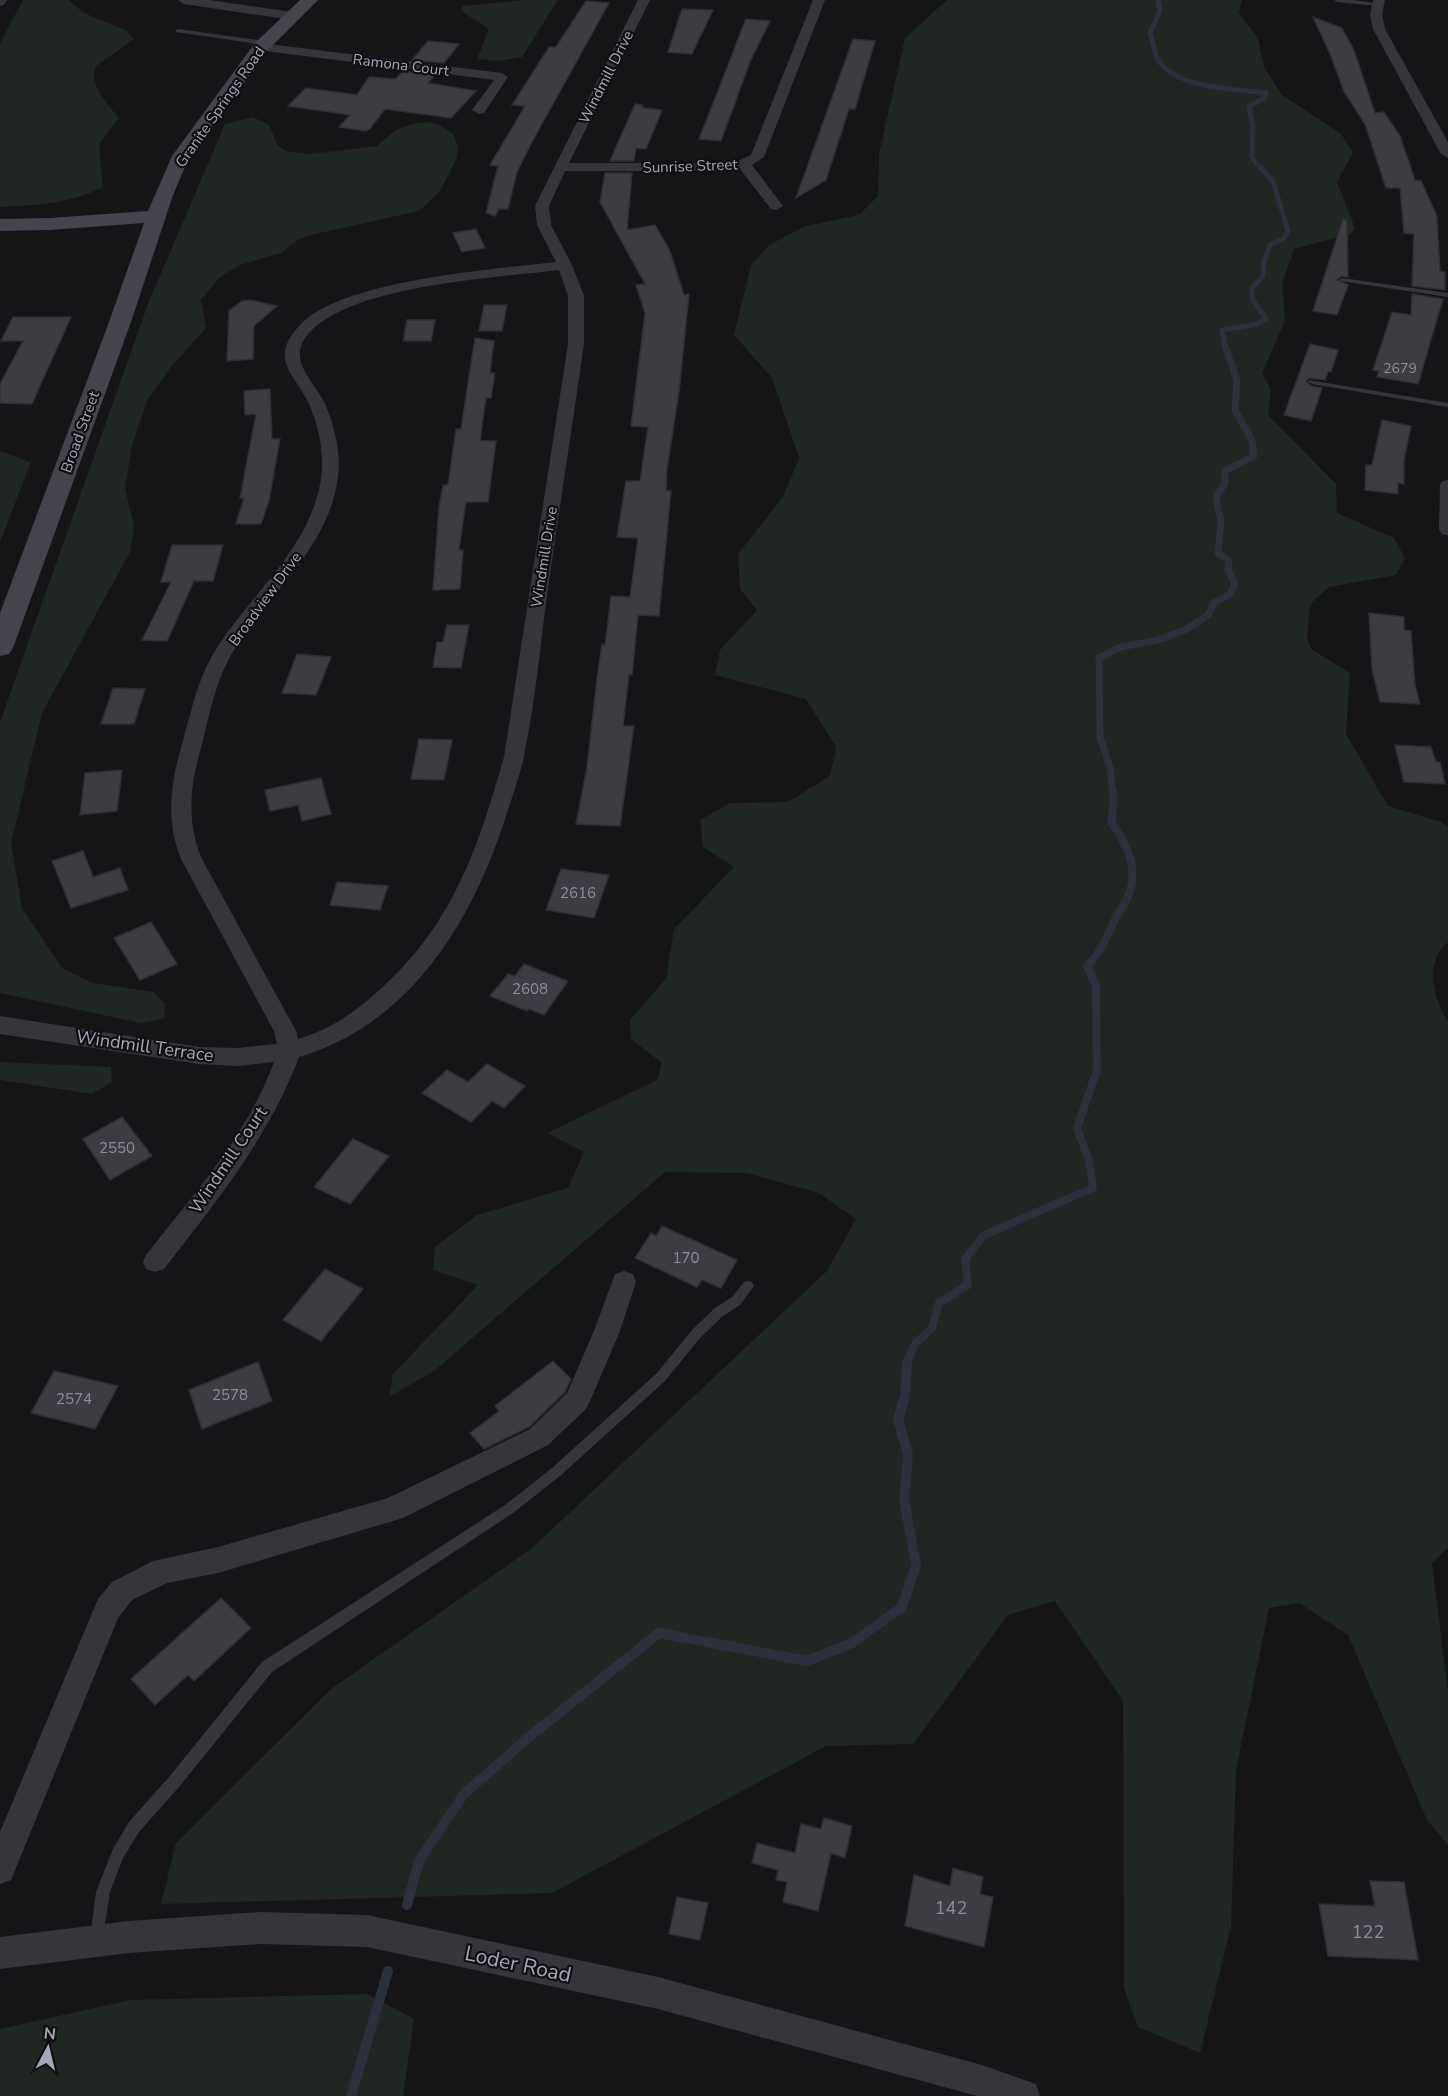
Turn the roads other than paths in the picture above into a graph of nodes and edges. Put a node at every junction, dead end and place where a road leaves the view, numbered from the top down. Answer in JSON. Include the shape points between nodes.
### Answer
{"nodes":[{"id":1,"x":184,"y":0,"type":"edge"},
{"id":2,"x":310,"y":0,"type":"edge"},
{"id":3,"x":644,"y":0,"type":"edge"},
{"id":4,"x":819,"y":0,"type":"edge"},
{"id":5,"x":1337,"y":0,"type":"edge"},
{"id":6,"x":1378,"y":2,"type":"edge"},
{"id":7,"x":292,"y":16,"type":"junction"},
{"id":8,"x":178,"y":31,"type":"dead end"},
{"id":9,"x":263,"y":45,"type":"junction"},
{"id":10,"x":479,"y":110,"type":"dead end"},
{"id":11,"x":1448,"y":154,"type":"edge"},
{"id":12,"x":744,"y":164,"type":"junction"},
{"id":13,"x":560,"y":167,"type":"junction"},
{"id":14,"x":776,"y":206,"type":"dead end"},
{"id":15,"x":156,"y":216,"type":"junction"},
{"id":16,"x":0,"y":225,"type":"edge"},
{"id":17,"x":565,"y":265,"type":"junction"},
{"id":18,"x":1342,"y":280,"type":"dead end"},
{"id":19,"x":1448,"y":296,"type":"edge"},
{"id":20,"x":1312,"y":382,"type":"dead end"},
{"id":21,"x":1448,"y":405,"type":"edge"},
{"id":22,"x":1448,"y":485,"type":"edge"},
{"id":23,"x":1448,"y":530,"type":"edge"},
{"id":24,"x":0,"y":648,"type":"edge"},
{"id":25,"x":0,"y":1025,"type":"edge"},
{"id":26,"x":290,"y":1051,"type":"junction"},
{"id":27,"x":155,"y":1262,"type":"dead end"},
{"id":28,"x":624,"y":1282,"type":"dead end"},
{"id":29,"x":748,"y":1286,"type":"dead end"},
{"id":30,"x":0,"y":1869,"type":"edge"},
{"id":31,"x":96,"y":1941,"type":"junction"},
{"id":32,"x":0,"y":1953,"type":"edge"},
{"id":33,"x":1024,"y":2096,"type":"edge"}],
"edges":[{"from":1,"to":7,"type":"street"},
{"from":2,"to":7,"type":"street","name":"Granite Springs Road"},
{"from":3,"to":13,"type":"street","name":"Windmill Drive"},
{"from":4,"to":12,"type":"street","name":"Sunrise Street","via":[[757,157]]},
{"from":5,"to":6,"type":"lane"},
{"from":6,"to":11,"type":"street","via":[[1379,29]]},
{"from":7,"to":9,"type":"street","name":"Granite Springs Road"},
{"from":8,"to":9,"type":"lane"},
{"from":9,"to":10,"type":"street","name":"Ramona Court","via":[[502,77]]},
{"from":9,"to":15,"type":"street","name":"Granite Springs Road","via":[[179,160]]},
{"from":12,"to":13,"type":"street","name":"Sunrise Street"},
{"from":12,"to":14,"type":"street"},
{"from":13,"to":17,"type":"street","name":"Windmill Drive","via":[[542,206],[544,225]]},
{"from":15,"to":16,"type":"street"},
{"from":15,"to":24,"type":"street","name":"Broad Street"},
{"from":17,"to":26,"type":"street","name":"Windmill Drive","via":[[576,296],[576,344],[514,757],[498,813],[471,881],[431,952],[380,1004],[325,1039]]},
{"from":17,"to":26,"type":"street","name":"Broadview Drive","via":[[417,284],[354,300],[306,327],[294,346],[292,363],[318,404],[328,442],[331,477],[322,510],[295,561],[245,620],[208,683],[181,789],[182,830],[196,867],[285,1031]]},
{"from":18,"to":19,"type":"lane"},
{"from":20,"to":21,"type":"lane"},
{"from":22,"to":23,"type":"street"},
{"from":25,"to":26,"type":"street","name":"Windmill Terrace","via":[[181,1054],[237,1057]]},
{"from":26,"to":27,"type":"street","name":"Windmill Court","via":[[280,1083],[233,1159]]},
{"from":28,"to":30,"type":"street","via":[[577,1401],[539,1437],[393,1509],[218,1560],[163,1570],[122,1591],[108,1609]]},
{"from":29,"to":31,"type":"lane","via":[[696,1334],[661,1377],[517,1503],[267,1667],[134,1827],[103,1892]]},
{"from":31,"to":32,"type":"street","name":"Loder Road"},
{"from":31,"to":33,"type":"street","name":"Loder Road","via":[[261,1928],[367,1931],[658,1993],[982,2081]]}]}
